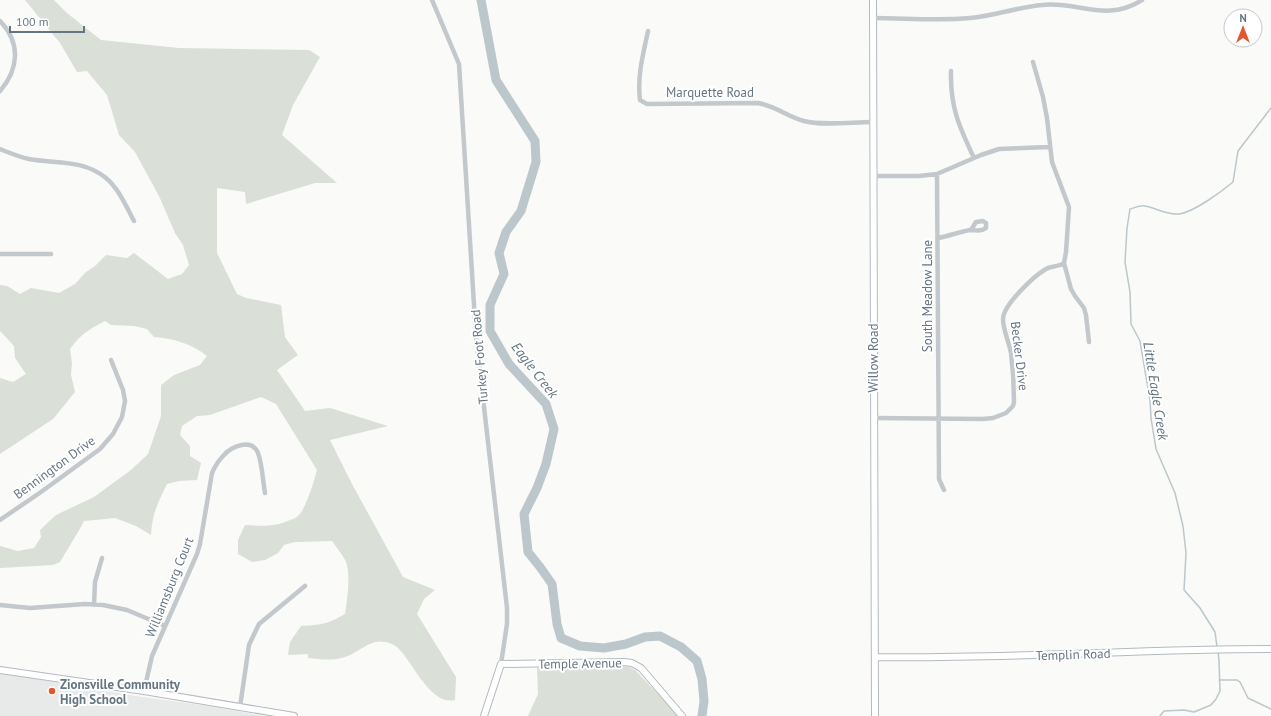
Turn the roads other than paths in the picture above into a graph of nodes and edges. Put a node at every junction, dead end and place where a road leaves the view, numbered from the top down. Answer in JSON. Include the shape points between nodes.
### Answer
{"nodes":[{"id":1,"x":432,"y":0,"type":"edge"},
{"id":2,"x":873,"y":0,"type":"edge"},
{"id":3,"x":1142,"y":0,"type":"edge"},
{"id":4,"x":872,"y":18,"type":"junction"},
{"id":5,"x":0,"y":21,"type":"edge"},
{"id":6,"x":648,"y":31,"type":"dead end"},
{"id":7,"x":1033,"y":62,"type":"dead end"},
{"id":8,"x":951,"y":71,"type":"dead end"},
{"id":9,"x":0,"y":91,"type":"edge"},
{"id":10,"x":872,"y":122,"type":"junction"},
{"id":11,"x":1049,"y":147,"type":"junction"},
{"id":12,"x":0,"y":150,"type":"edge"},
{"id":13,"x":974,"y":158,"type":"junction"},
{"id":14,"x":937,"y":174,"type":"junction"},
{"id":15,"x":873,"y":176,"type":"junction"},
{"id":16,"x":134,"y":221,"type":"dead end"},
{"id":17,"x":971,"y":230,"type":"dead end"},
{"id":18,"x":938,"y":238,"type":"junction"},
{"id":19,"x":0,"y":254,"type":"edge"},
{"id":20,"x":52,"y":254,"type":"dead end"},
{"id":21,"x":1062,"y":264,"type":"junction"},
{"id":22,"x":1089,"y":342,"type":"dead end"},
{"id":23,"x":111,"y":360,"type":"dead end"},
{"id":24,"x":873,"y":418,"type":"junction"},
{"id":25,"x":938,"y":418,"type":"junction"},
{"id":26,"x":944,"y":490,"type":"dead end"},
{"id":27,"x":265,"y":493,"type":"dead end"},
{"id":28,"x":0,"y":520,"type":"edge"},
{"id":29,"x":102,"y":558,"type":"dead end"},
{"id":30,"x":305,"y":586,"type":"dead end"},
{"id":31,"x":0,"y":605,"type":"edge"},
{"id":32,"x":94,"y":605,"type":"junction"},
{"id":33,"x":165,"y":626,"type":"junction"},
{"id":34,"x":1271,"y":649,"type":"edge"},
{"id":35,"x":875,"y":657,"type":"junction"},
{"id":36,"x":501,"y":664,"type":"junction"},
{"id":37,"x":0,"y":670,"type":"edge"},
{"id":38,"x":144,"y":691,"type":"junction"},
{"id":39,"x":240,"y":707,"type":"junction"},
{"id":40,"x":294,"y":716,"type":"edge"},
{"id":41,"x":484,"y":716,"type":"edge"},
{"id":42,"x":682,"y":716,"type":"edge"},
{"id":43,"x":875,"y":716,"type":"edge"}],
"edges":[{"from":1,"to":36,"type":"street","name":"Turkey Foot Road","via":[[459,64],[476,337],[506,608],[507,624]]},
{"from":2,"to":4,"type":"street","name":"Willow Road"},
{"from":3,"to":4,"type":"street","via":[[1126,8],[1110,11],[1041,5],[969,18]]},
{"from":4,"to":10,"type":"street","name":"Willow Road"},
{"from":5,"to":9,"type":"street","via":[[13,41],[16,58],[11,75]]},
{"from":6,"to":10,"type":"street","name":"Marquette Road","via":[[638,87],[640,100],[647,104],[758,103],[772,106],[811,123]]},
{"from":7,"to":11,"type":"street","via":[[1047,118]]},
{"from":8,"to":13,"type":"street","via":[[954,113]]},
{"from":10,"to":15,"type":"street","name":"Willow Road"},
{"from":11,"to":13,"type":"street","via":[[999,149]]},
{"from":11,"to":21,"type":"street","via":[[1056,175],[1069,207],[1066,252]]},
{"from":12,"to":16,"type":"street","via":[[30,159],[73,163],[98,173],[118,192]]},
{"from":13,"to":14,"type":"street"},
{"from":14,"to":15,"type":"street"},
{"from":14,"to":18,"type":"street","name":"South Meadow Lane"},
{"from":15,"to":24,"type":"street","name":"Willow Road"},
{"from":17,"to":18,"type":"street"},
{"from":18,"to":25,"type":"street","name":"South Meadow Lane"},
{"from":19,"to":20,"type":"street"},
{"from":21,"to":22,"type":"street","via":[[1071,289],[1084,308]]},
{"from":21,"to":25,"type":"street","name":"Becker Drive","via":[[1048,268],[1038,275],[1005,310],[1003,319],[1012,363],[1013,406],[1006,414],[994,418]]},
{"from":23,"to":28,"type":"street","name":"Bennington Drive","via":[[125,401],[122,417],[113,434],[100,448]]},
{"from":24,"to":25,"type":"street","name":"Becker Drive"},
{"from":24,"to":35,"type":"street","name":"Willow Road"},
{"from":25,"to":26,"type":"street","name":"South Meadow Lane","via":[[939,479]]},
{"from":27,"to":33,"type":"street","name":"Williamsburg Court","via":[[258,453],[254,447],[242,445],[225,454],[212,473],[197,554]]},
{"from":29,"to":32,"type":"street","via":[[94,582]]},
{"from":30,"to":39,"type":"street","via":[[259,624],[249,645]]},
{"from":31,"to":32,"type":"street","via":[[36,608]]},
{"from":32,"to":33,"type":"street","via":[[127,610]]},
{"from":33,"to":38,"type":"street","name":"Williamsburg Court","via":[[152,656]]},
{"from":34,"to":35,"type":"street","name":"Templin Road"},
{"from":35,"to":43,"type":"street","name":"Willow Road"},
{"from":36,"to":41,"type":"street","name":"Turkey Foot Road"},
{"from":36,"to":42,"type":"street","name":"Temple Avenue","via":[[632,663],[641,668]]},
{"from":37,"to":38,"type":"street"},
{"from":38,"to":39,"type":"street"},
{"from":39,"to":40,"type":"street"}]}
